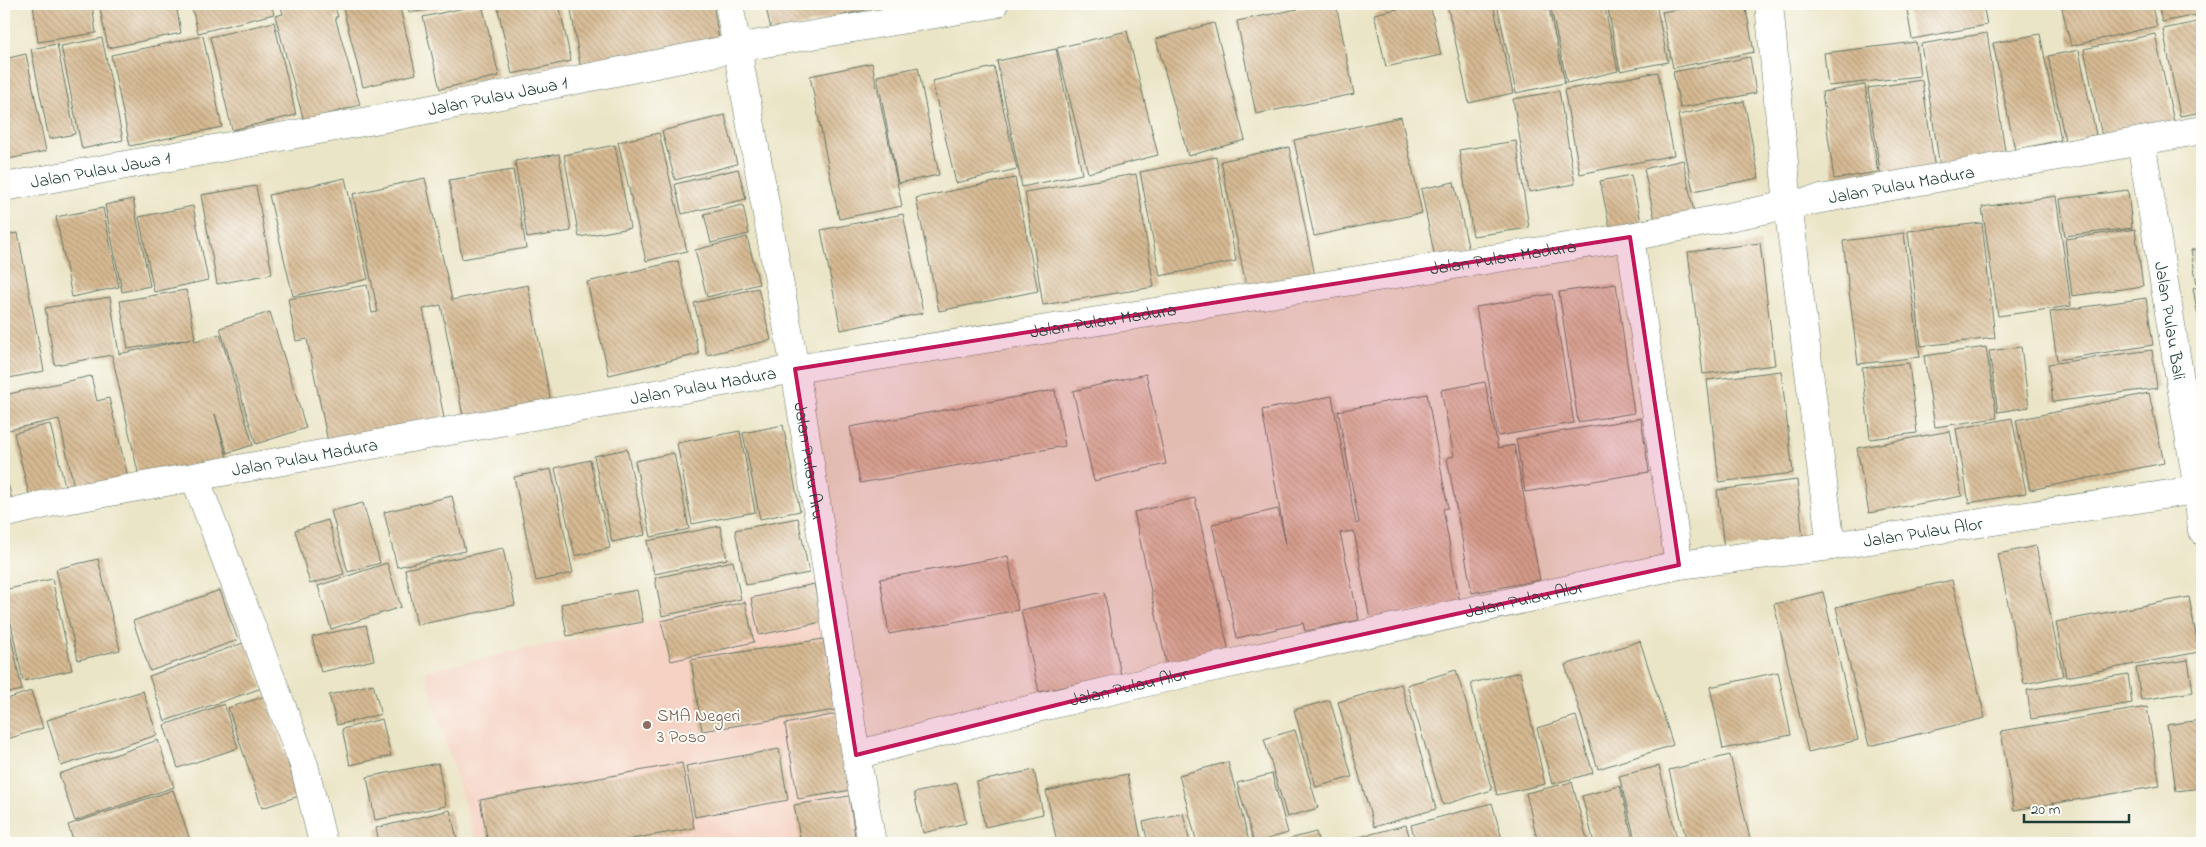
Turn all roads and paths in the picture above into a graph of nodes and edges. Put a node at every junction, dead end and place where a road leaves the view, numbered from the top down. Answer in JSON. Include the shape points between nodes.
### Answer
{"nodes":[{"id":1,"x":728,"y":4,"type":"edge"},
{"id":2,"x":994,"y":4,"type":"edge"},
{"id":3,"x":1769,"y":4,"type":"edge"},
{"id":4,"x":736,"y":48,"type":"junction"},
{"id":5,"x":2202,"y":130,"type":"edge"},
{"id":6,"x":2141,"y":141,"type":"junction"},
{"id":7,"x":4,"y":187,"type":"edge"},
{"id":8,"x":1788,"y":206,"type":"junction"},
{"id":9,"x":1630,"y":237,"type":"junction"},
{"id":10,"x":795,"y":369,"type":"junction"},
{"id":11,"x":195,"y":478,"type":"junction"},
{"id":12,"x":2200,"y":489,"type":"edge"},
{"id":13,"x":4,"y":514,"type":"edge"},
{"id":14,"x":2202,"y":531,"type":"edge"},
{"id":15,"x":1831,"y":546,"type":"junction"},
{"id":16,"x":1679,"y":565,"type":"junction"},
{"id":17,"x":856,"y":755,"type":"junction"},
{"id":18,"x":323,"y":843,"type":"edge"},
{"id":19,"x":872,"y":843,"type":"edge"}],
"edges":[{"from":1,"to":4,"type":"street","name":"Jalan Pulau Aru"},
{"from":2,"to":4,"type":"street","name":"Jalan Pulau Jawa 1"},
{"from":3,"to":8,"type":"street"},
{"from":4,"to":7,"type":"street","name":"Jalan Pulau Jawa 1","via":[[396,116]]},
{"from":4,"to":10,"type":"street","name":"Jalan Pulau Aru"},
{"from":5,"to":6,"type":"street","name":"Jalan Pulau Madura"},
{"from":6,"to":8,"type":"street","name":"Jalan Pulau Madura"},
{"from":6,"to":12,"type":"street","name":"Jalan Pulau Bali"},
{"from":8,"to":9,"type":"street","name":"Jalan Pulau Madura"},
{"from":8,"to":15,"type":"street"},
{"from":9,"to":10,"type":"street","name":"Jalan Pulau Madura"},
{"from":9,"to":16,"type":"street"},
{"from":10,"to":11,"type":"street","name":"Jalan Pulau Madura"},
{"from":10,"to":17,"type":"street","name":"Jalan Pulau Aru"},
{"from":11,"to":13,"type":"street","name":"Jalan Pulau Madura","via":[[54,502]]},
{"from":11,"to":18,"type":"street","via":[[304,765]]},
{"from":12,"to":14,"type":"street","name":"Jalan Pulau Bali"},
{"from":12,"to":15,"type":"street","name":"Jalan Pulau Alor"},
{"from":15,"to":16,"type":"street","name":"Jalan Pulau Alor"},
{"from":16,"to":17,"type":"street","name":"Jalan Pulau Alor","via":[[1169,677],[994,718]]},
{"from":17,"to":19,"type":"street","name":"Jalan Pulau Aru"}]}
